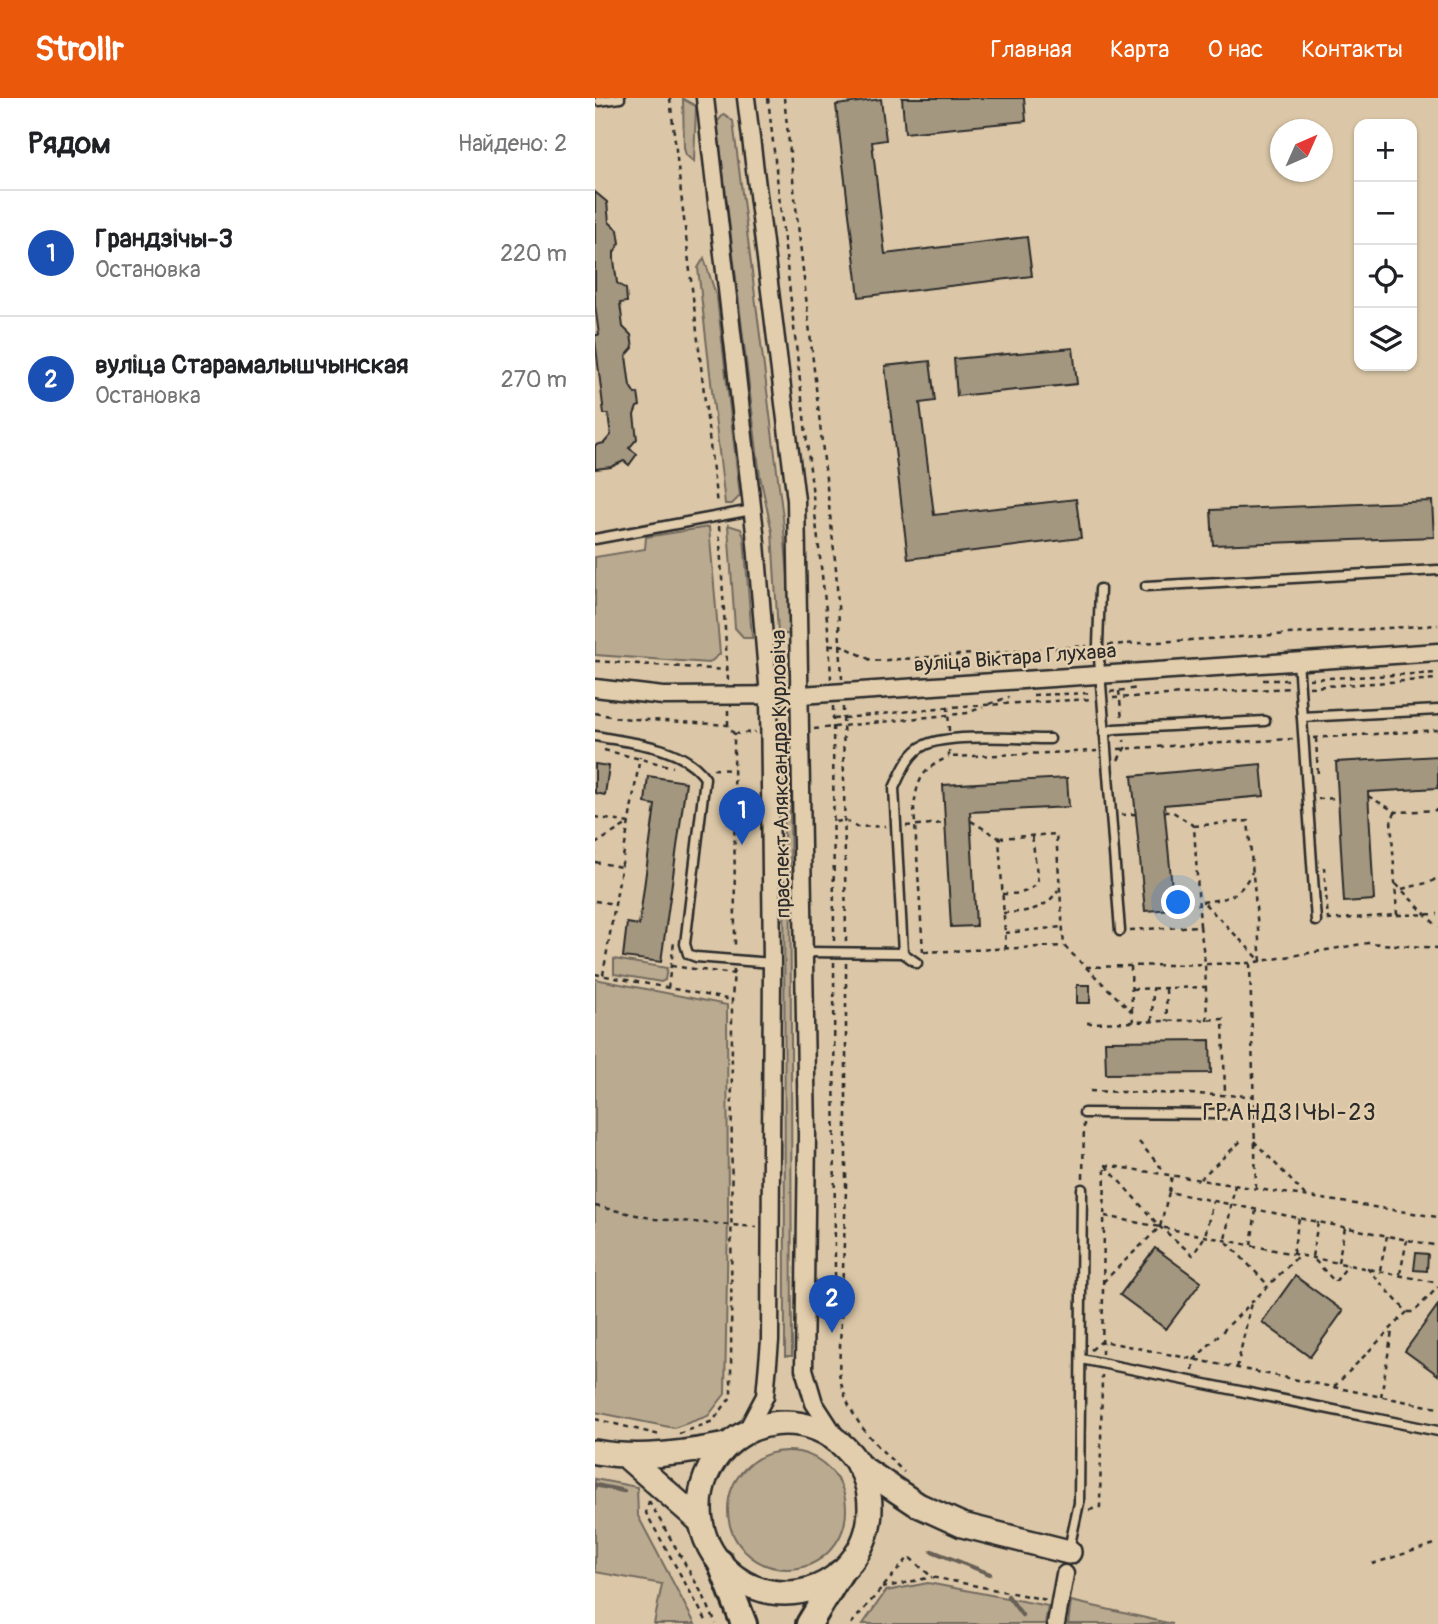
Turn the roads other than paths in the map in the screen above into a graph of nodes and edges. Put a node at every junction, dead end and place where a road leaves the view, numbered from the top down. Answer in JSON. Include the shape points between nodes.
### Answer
{"nodes":[{"id":1,"x":620,"y":98,"type":"edge"},
{"id":2,"x":705,"y":98,"type":"edge"},
{"id":3,"x":746,"y":98,"type":"edge"},
{"id":4,"x":599,"y":101,"type":"dead end"},
{"id":5,"x":752,"y":510,"type":"junction"},
{"id":6,"x":595,"y":539,"type":"edge"},
{"id":7,"x":1438,"y":570,"type":"edge"},
{"id":8,"x":1146,"y":586,"type":"dead end"},
{"id":9,"x":1100,"y":589,"type":"dead end"},
{"id":10,"x":1438,"y":652,"type":"edge"},
{"id":11,"x":1298,"y":660,"type":"junction"},
{"id":12,"x":1100,"y":672,"type":"junction"},
{"id":13,"x":595,"y":688,"type":"edge"},
{"id":14,"x":769,"y":695,"type":"junction"},
{"id":15,"x":801,"y":695,"type":"junction"},
{"id":16,"x":1438,"y":710,"type":"edge"},
{"id":17,"x":1302,"y":717,"type":"junction"},
{"id":18,"x":1265,"y":721,"type":"dead end"},
{"id":19,"x":1104,"y":733,"type":"junction"},
{"id":20,"x":595,"y":736,"type":"edge"},
{"id":21,"x":1050,"y":739,"type":"dead end"},
{"id":22,"x":1316,"y":920,"type":"road end"},
{"id":23,"x":1120,"y":931,"type":"road end"},
{"id":24,"x":804,"y":952,"type":"junction"},
{"id":25,"x":903,"y":953,"type":"junction"},
{"id":26,"x":772,"y":962,"type":"junction"},
{"id":27,"x":917,"y":963,"type":"dead end"},
{"id":28,"x":1084,"y":1113,"type":"road end"},
{"id":29,"x":1227,"y":1114,"type":"dead end"},
{"id":30,"x":1082,"y":1189,"type":"road end"},
{"id":31,"x":1081,"y":1359,"type":"junction"},
{"id":32,"x":1438,"y":1431,"type":"edge"},
{"id":33,"x":737,"y":1438,"type":"junction"},
{"id":34,"x":840,"y":1443,"type":"junction"},
{"id":35,"x":595,"y":1452,"type":"edge"},
{"id":36,"x":628,"y":1458,"type":"junction"},
{"id":37,"x":858,"y":1465,"type":"junction"},
{"id":38,"x":701,"y":1522,"type":"junction"},
{"id":39,"x":720,"y":1563,"type":"junction"},
{"id":40,"x":1067,"y":1563,"type":"junction"},
{"id":41,"x":840,"y":1573,"type":"junction"},
{"id":42,"x":744,"y":1624,"type":"edge"},
{"id":43,"x":809,"y":1624,"type":"edge"},
{"id":44,"x":1056,"y":1624,"type":"edge"}],
"edges":[{"from":1,"to":4,"type":"lane"},
{"from":2,"to":5,"type":"street","name":"праспект Аляксандра Курловіча"},
{"from":3,"to":15,"type":"street","name":"праспект Аляксандра Курловіча","via":[[796,500]]},
{"from":5,"to":6,"type":"lane"},
{"from":5,"to":14,"type":"street","name":"праспект Аляксандра Курловіча"},
{"from":7,"to":8,"type":"lane"},
{"from":9,"to":12,"type":"lane"},
{"from":10,"to":11,"type":"street","name":"вуліца Віктара Глухава"},
{"from":11,"to":12,"type":"street","name":"вуліца Віктара Глухава"},
{"from":11,"to":17,"type":"lane"},
{"from":12,"to":15,"type":"street","name":"вуліца Віктара Глухава"},
{"from":12,"to":19,"type":"lane"},
{"from":13,"to":14,"type":"street","name":"вуліца Віктара Глухава","via":[[663,696]]},
{"from":14,"to":15,"type":"street","name":"вуліца Віктара Глухава"},
{"from":14,"to":26,"type":"street","name":"праспект Аляксандра Курловіча"},
{"from":15,"to":24,"type":"street","name":"праспект Аляксандра Курловіча"},
{"from":16,"to":17,"type":"lane"},
{"from":17,"to":22,"type":"lane"},
{"from":18,"to":19,"type":"lane"},
{"from":19,"to":23,"type":"lane"},
{"from":20,"to":26,"type":"lane","via":[[695,763],[705,778],[685,944],[688,954]]},
{"from":21,"to":25,"type":"lane","via":[[950,740],[924,745],[903,766],[894,788]]},
{"from":24,"to":25,"type":"lane"},
{"from":24,"to":34,"type":"street","name":"праспект Аляксандра Курловіча","via":[[804,1369],[814,1403]]},
{"from":25,"to":27,"type":"lane"},
{"from":26,"to":33,"type":"street","name":"праспект Аляксандра Курловіча","via":[[769,1369],[765,1396]]},
{"from":28,"to":29,"type":"lane"},
{"from":30,"to":31,"type":"lane"},
{"from":31,"to":32,"type":"lane"},
{"from":31,"to":40,"type":"lane","via":[[1079,1503]]},
{"from":33,"to":34,"type":"main road","via":[[773,1423],[793,1423],[817,1429]]},
{"from":33,"to":36,"type":"main road","via":[[668,1455]]},
{"from":33,"to":38,"type":"main road","via":[[712,1464],[702,1486]]},
{"from":34,"to":37,"type":"main road"},
{"from":35,"to":36,"type":"main road"},
{"from":36,"to":38,"type":"main road"},
{"from":37,"to":40,"type":"main road","via":[[918,1505]]},
{"from":37,"to":41,"type":"main road","via":[[868,1488],[867,1530],[854,1558]]},
{"from":38,"to":39,"type":"main road"},
{"from":39,"to":41,"type":"main road","via":[[745,1583],[779,1593],[819,1586]]},
{"from":39,"to":42,"type":"main road"},
{"from":40,"to":44,"type":"street"},
{"from":41,"to":43,"type":"main road"}]}
